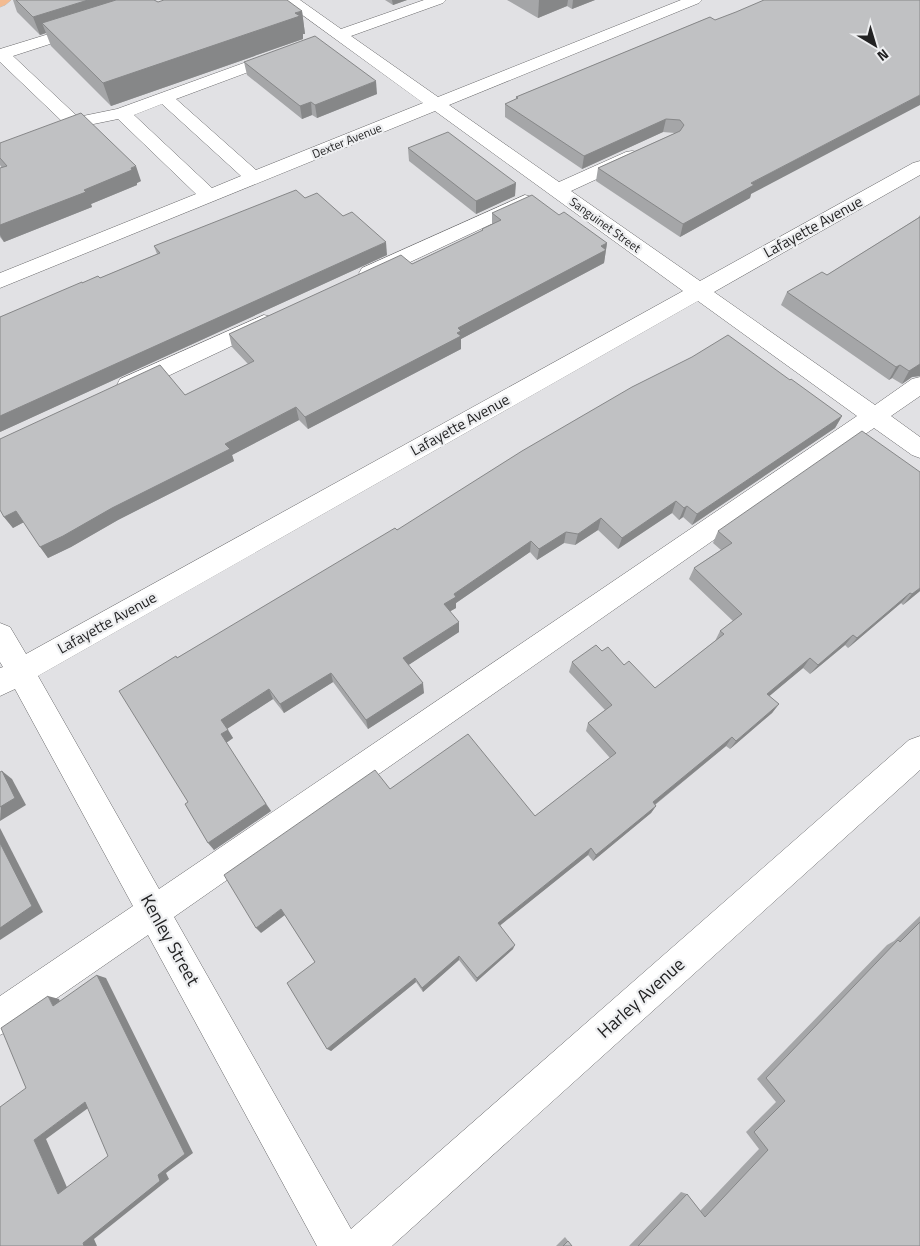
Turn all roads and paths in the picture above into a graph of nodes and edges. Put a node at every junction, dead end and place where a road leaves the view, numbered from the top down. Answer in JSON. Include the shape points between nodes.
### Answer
{"nodes":[{"id":1,"x":290,"y":0,"type":"edge"},
{"id":2,"x":438,"y":0,"type":"edge"},
{"id":3,"x":694,"y":0,"type":"edge"},
{"id":4,"x":100,"y":23,"type":"edge"},
{"id":5,"x":332,"y":37,"type":"junction"},
{"id":6,"x":292,"y":51,"type":"edge"},
{"id":7,"x":0,"y":54,"type":"edge"},
{"id":8,"x":165,"y":98,"type":"junction"},
{"id":9,"x":436,"y":105,"type":"junction"},
{"id":10,"x":122,"y":113,"type":"junction"},
{"id":11,"x":74,"y":124,"type":"junction"},
{"id":12,"x":56,"y":131,"type":"edge"},
{"id":13,"x":644,"y":150,"type":"edge"},
{"id":14,"x":920,"y":167,"type":"edge"},
{"id":15,"x":255,"y":178,"type":"junction"},
{"id":16,"x":555,"y":189,"type":"junction"},
{"id":17,"x":210,"y":197,"type":"junction"},
{"id":18,"x":354,"y":280,"type":"edge"},
{"id":19,"x":0,"y":281,"type":"edge"},
{"id":20,"x":698,"y":291,"type":"junction"},
{"id":21,"x":281,"y":314,"type":"edge"},
{"id":22,"x":920,"y":385,"type":"edge"},
{"id":23,"x":109,"y":394,"type":"edge"},
{"id":24,"x":874,"y":417,"type":"junction"},
{"id":25,"x":920,"y":450,"type":"edge"},
{"id":26,"x":0,"y":635,"type":"edge"},
{"id":27,"x":10,"y":678,"type":"edge"},
{"id":28,"x":920,"y":750,"type":"edge"},
{"id":29,"x":153,"y":911,"type":"junction"},
{"id":30,"x":0,"y":1017,"type":"edge"},
{"id":31,"x":339,"y":1246,"type":"edge"},
{"id":32,"x":362,"y":1246,"type":"edge"}],
"edges":[{"from":1,"to":5,"type":"street","name":"Sanguinet Street"},
{"from":2,"to":5,"type":"street"},
{"from":3,"to":9,"type":"street","name":"Dexter Avenue"},
{"from":4,"to":7,"type":"street"},
{"from":5,"to":9,"type":"street","name":"Sanguinet Street"},
{"from":6,"to":8,"type":"street"},
{"from":7,"to":11,"type":"street"},
{"from":8,"to":10,"type":"street"},
{"from":8,"to":15,"type":"street"},
{"from":9,"to":15,"type":"street","name":"Dexter Avenue"},
{"from":9,"to":16,"type":"street","name":"Sanguinet Street"},
{"from":10,"to":11,"type":"street"},
{"from":10,"to":17,"type":"street"},
{"from":11,"to":12,"type":"street"},
{"from":13,"to":16,"type":"street"},
{"from":14,"to":20,"type":"street","name":"Lafayette Avenue"},
{"from":15,"to":17,"type":"street","name":"Dexter Avenue"},
{"from":16,"to":18,"type":"street"},
{"from":16,"to":20,"type":"street","name":"Sanguinet Street"},
{"from":17,"to":19,"type":"street","name":"Dexter Avenue"},
{"from":20,"to":24,"type":"street","name":"Sanguinet Street"},
{"from":20,"to":27,"type":"street","name":"Lafayette Avenue"},
{"from":21,"to":23,"type":"street"},
{"from":22,"to":24,"type":"street"},
{"from":24,"to":25,"type":"street","name":"Sanguinet Street"},
{"from":24,"to":29,"type":"street"},
{"from":26,"to":27,"type":"street","name":"Kenley Street"},
{"from":27,"to":29,"type":"street","name":"Kenley Street"},
{"from":28,"to":32,"type":"street","name":"Harley Avenue"},
{"from":29,"to":30,"type":"street"},
{"from":29,"to":31,"type":"street","name":"Kenley Street"}]}
